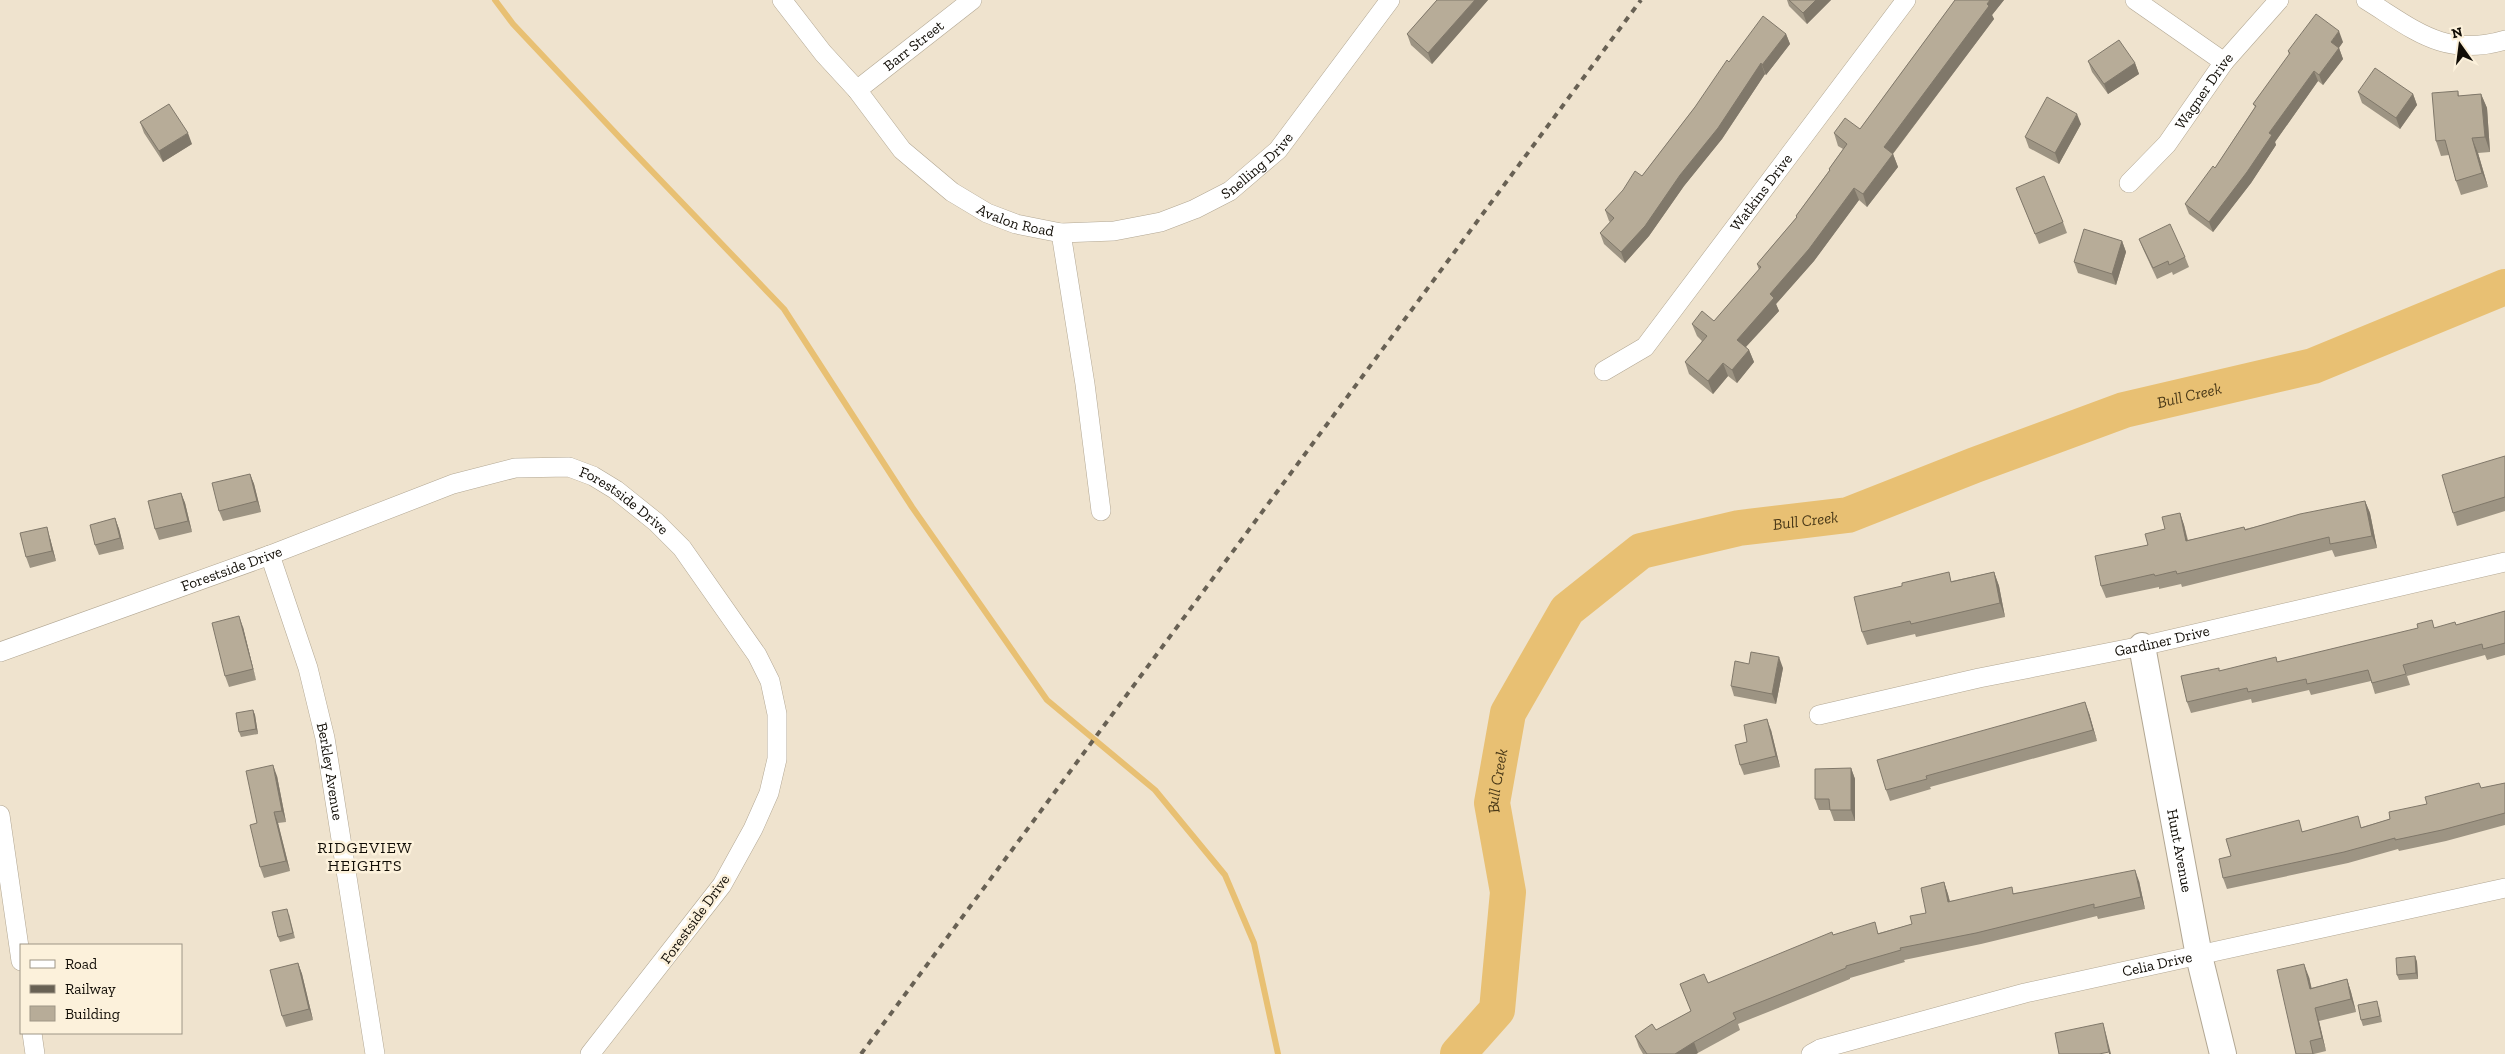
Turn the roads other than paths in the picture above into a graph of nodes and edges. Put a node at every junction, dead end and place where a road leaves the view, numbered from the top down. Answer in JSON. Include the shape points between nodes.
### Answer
{"nodes":[{"id":1,"x":782,"y":0,"type":"edge"},
{"id":2,"x":972,"y":0,"type":"edge"},
{"id":3,"x":1390,"y":0,"type":"edge"},
{"id":4,"x":1906,"y":0,"type":"edge"},
{"id":5,"x":2135,"y":0,"type":"edge"},
{"id":6,"x":2279,"y":0,"type":"edge"},
{"id":7,"x":2366,"y":0,"type":"edge"},
{"id":8,"x":2505,"y":40,"type":"edge"},
{"id":9,"x":2224,"y":62,"type":"junction"},
{"id":10,"x":857,"y":90,"type":"junction"},
{"id":11,"x":2129,"y":183,"type":"dead end"},
{"id":12,"x":1061,"y":233,"type":"junction"},
{"id":13,"x":1604,"y":371,"type":"dead end"},
{"id":14,"x":1101,"y":511,"type":"dead end"},
{"id":15,"x":270,"y":555,"type":"junction"},
{"id":16,"x":2505,"y":562,"type":"edge"},
{"id":17,"x":2142,"y":646,"type":"junction"},
{"id":18,"x":0,"y":652,"type":"edge"},
{"id":19,"x":1818,"y":715,"type":"dead end"},
{"id":20,"x":0,"y":816,"type":"edge"},
{"id":21,"x":3,"y":863,"type":"edge"},
{"id":22,"x":2505,"y":888,"type":"edge"},
{"id":23,"x":20,"y":956,"type":"edge"},
{"id":24,"x":2199,"y":956,"type":"junction"},
{"id":25,"x":32,"y":1034,"type":"edge"},
{"id":26,"x":35,"y":1054,"type":"edge"},
{"id":27,"x":375,"y":1054,"type":"edge"},
{"id":28,"x":590,"y":1054,"type":"edge"},
{"id":29,"x":1811,"y":1054,"type":"edge"},
{"id":30,"x":2222,"y":1054,"type":"edge"}],
"edges":[{"from":1,"to":10,"type":"street","name":"Avalon Road"},
{"from":2,"to":10,"type":"street","name":"Barr Street"},
{"from":3,"to":12,"type":"street","name":"Snelling Drive","via":[[1278,150],[1230,191],[1161,222],[1114,231]]},
{"from":4,"to":13,"type":"street","name":"Watkins Drive","via":[[1645,347]]},
{"from":5,"to":9,"type":"street"},
{"from":6,"to":9,"type":"street","name":"Wagner Drive"},
{"from":7,"to":8,"type":"street","via":[[2421,34],[2444,44],[2476,46]]},
{"from":9,"to":11,"type":"street","name":"Wagner Drive","via":[[2167,144]]},
{"from":10,"to":12,"type":"street","name":"Avalon Road","via":[[902,150],[952,192],[1016,224]]},
{"from":12,"to":14,"type":"street","name":"Avalon Road","via":[[1086,384]]},
{"from":15,"to":18,"type":"street","name":"Forestside Drive"},
{"from":15,"to":27,"type":"street","name":"Berkley Avenue","via":[[308,668],[325,738]]},
{"from":15,"to":28,"type":"street","name":"Forestside Drive","via":[[453,484],[516,468],[569,468],[593,476],[616,490],[656,522],[682,548],[757,655],[770,681],[777,714],[777,759],[769,793],[722,885]]},
{"from":16,"to":17,"type":"street","name":"Gardiner Drive"},
{"from":17,"to":19,"type":"street","name":"Gardiner Drive","via":[[1979,678]]},
{"from":17,"to":24,"type":"street","name":"Hunt Avenue"},
{"from":20,"to":21,"type":"street"},
{"from":21,"to":23,"type":"street"},
{"from":22,"to":24,"type":"street","name":"Celia Drive"},
{"from":24,"to":29,"type":"street","name":"Celia Drive","via":[[2024,993],[1898,1026]]},
{"from":24,"to":30,"type":"street","name":"Hunt Avenue"},
{"from":25,"to":26,"type":"street"}]}
